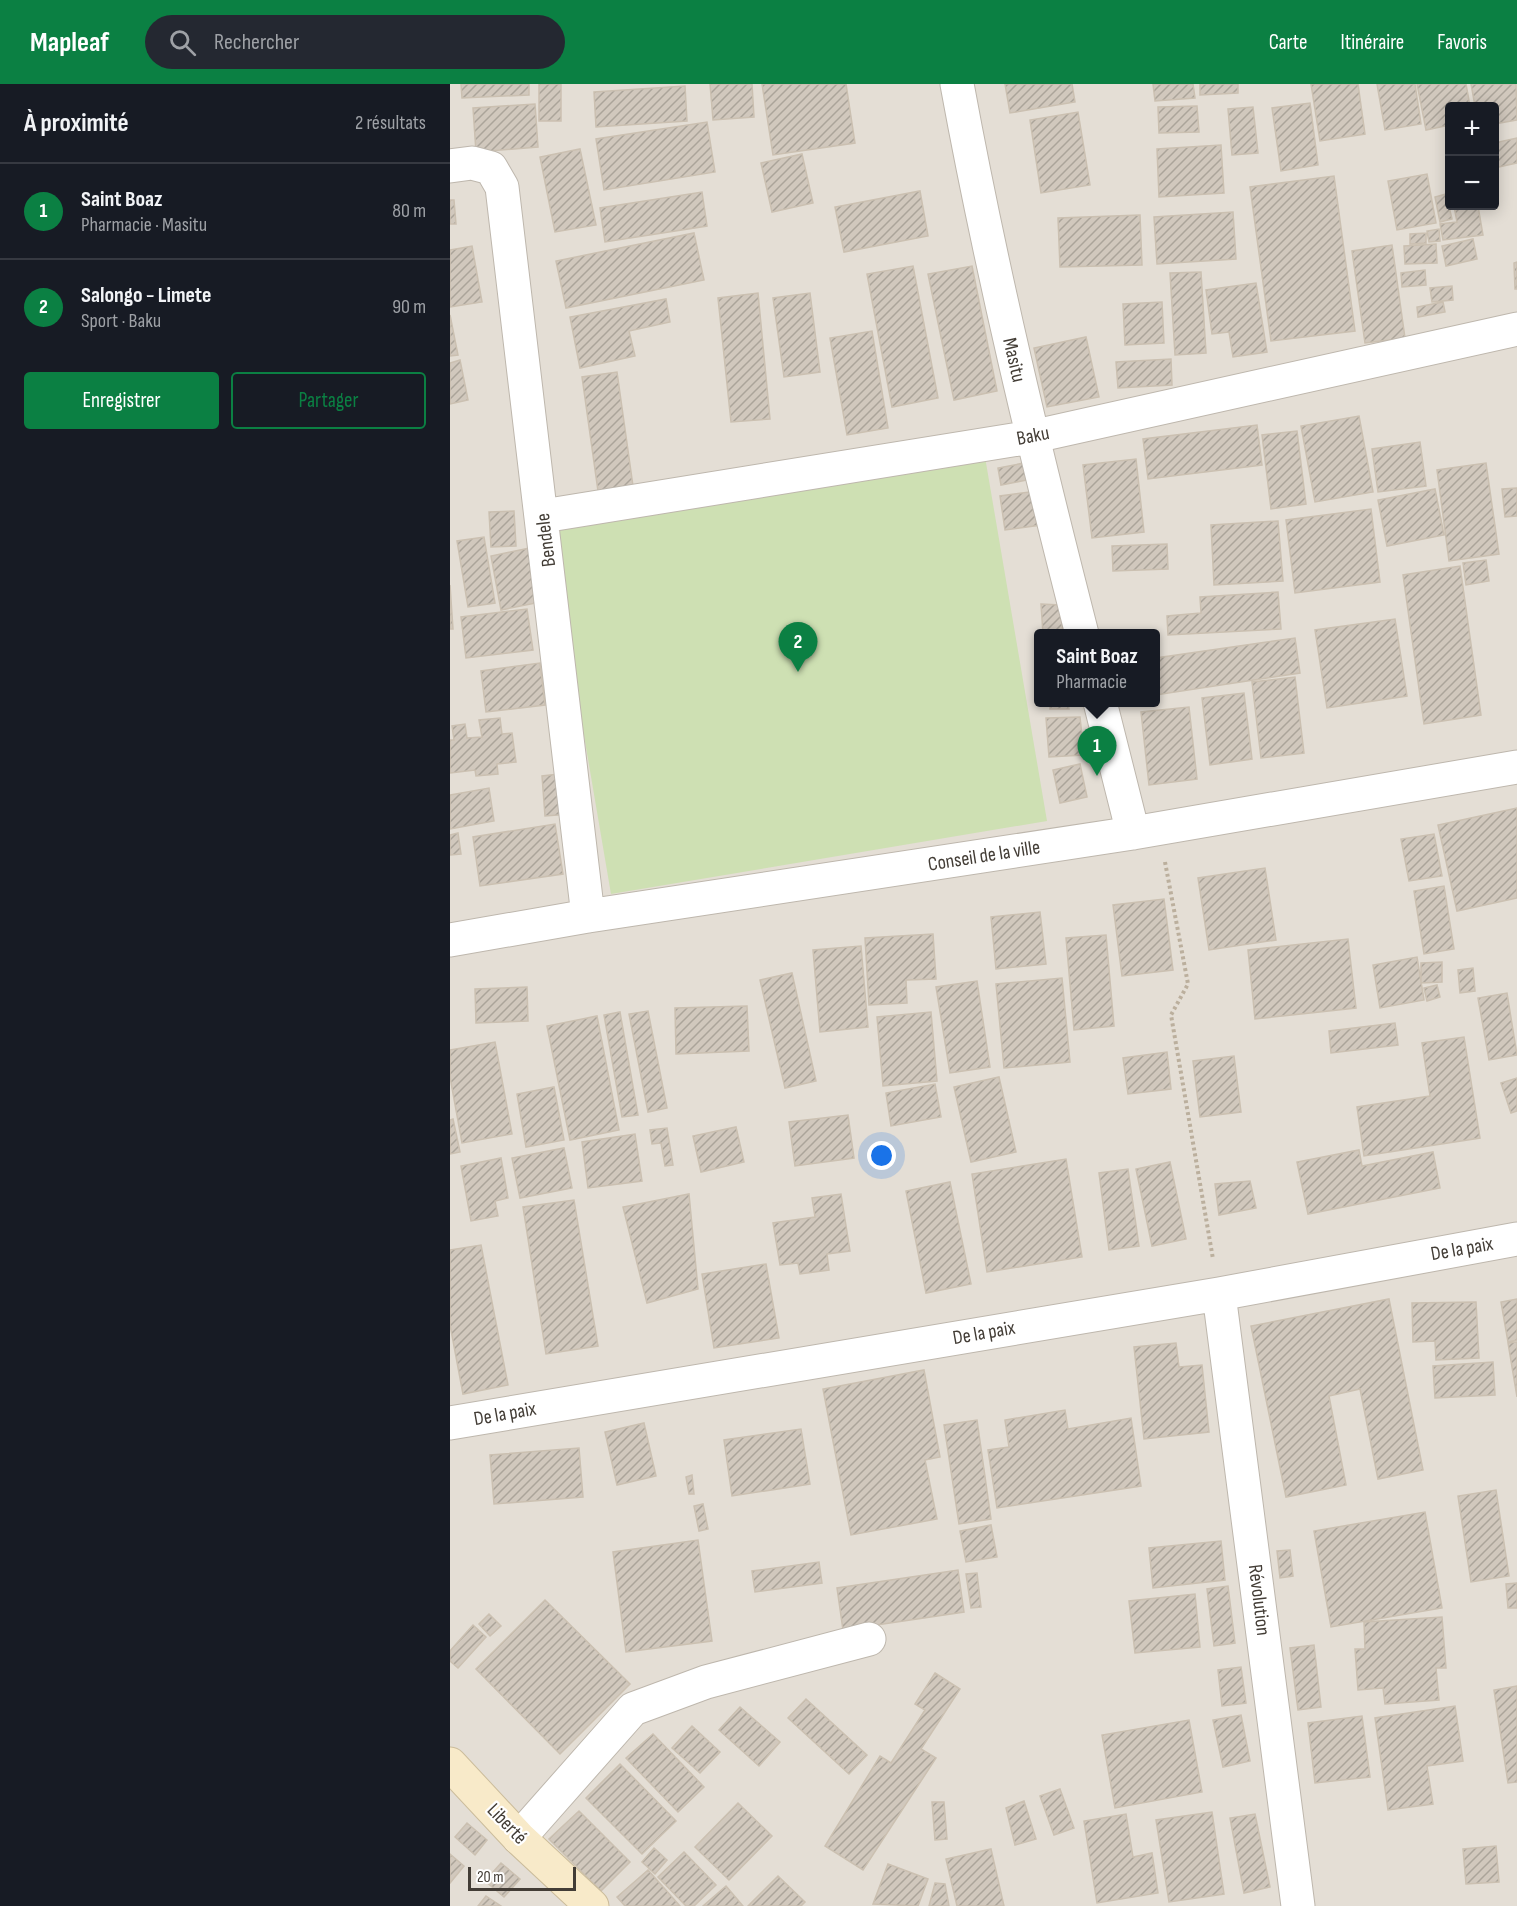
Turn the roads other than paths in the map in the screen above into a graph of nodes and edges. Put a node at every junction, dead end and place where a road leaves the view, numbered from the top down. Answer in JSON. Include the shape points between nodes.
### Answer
{"nodes":[{"id":1,"x":957,"y":84,"type":"edge"},
{"id":2,"x":450,"y":166,"type":"edge"},
{"id":3,"x":1517,"y":329,"type":"edge"},
{"id":4,"x":1031,"y":437,"type":"junction"},
{"id":5,"x":543,"y":516,"type":"junction"},
{"id":6,"x":1081,"y":629,"type":"edge"},
{"id":7,"x":1102,"y":707,"type":"edge"},
{"id":8,"x":1517,"y":767,"type":"edge"},
{"id":9,"x":1146,"y":831,"type":"junction"},
{"id":10,"x":588,"y":916,"type":"junction"},
{"id":11,"x":450,"y":940,"type":"edge"},
{"id":12,"x":1517,"y":1239,"type":"edge"},
{"id":13,"x":1219,"y":1294,"type":"junction"},
{"id":14,"x":450,"y":1423,"type":"edge"},
{"id":15,"x":869,"y":1639,"type":"dead end"},
{"id":16,"x":450,"y":1764,"type":"edge"},
{"id":17,"x":519,"y":1838,"type":"junction"},
{"id":18,"x":592,"y":1906,"type":"edge"},
{"id":19,"x":1298,"y":1906,"type":"edge"}],
"edges":[{"from":1,"to":4,"type":"street","name":"Masitu","via":[[982,218]]},
{"from":2,"to":5,"type":"street","name":"Bendele","via":[[472,164],[490,168],[502,187]]},
{"from":3,"to":4,"type":"street","name":"Baku"},
{"from":4,"to":5,"type":"street","name":"Baku"},
{"from":4,"to":6,"type":"street","name":"Masitu"},
{"from":5,"to":10,"type":"street","name":"Bendele"},
{"from":7,"to":9,"type":"street"},
{"from":8,"to":9,"type":"street","name":"Conseil de la ville"},
{"from":9,"to":10,"type":"street","name":"Conseil de la ville"},
{"from":10,"to":11,"type":"street","name":"Conseil de la ville"},
{"from":12,"to":13,"type":"street","name":"De la paix"},
{"from":13,"to":14,"type":"street","name":"De la paix"},
{"from":13,"to":19,"type":"street","name":"Révolution"},
{"from":15,"to":17,"type":"street","via":[[706,1682],[633,1709]]},
{"from":16,"to":17,"type":"street","name":"Liberté"},
{"from":17,"to":18,"type":"street","name":"Liberté"}]}
